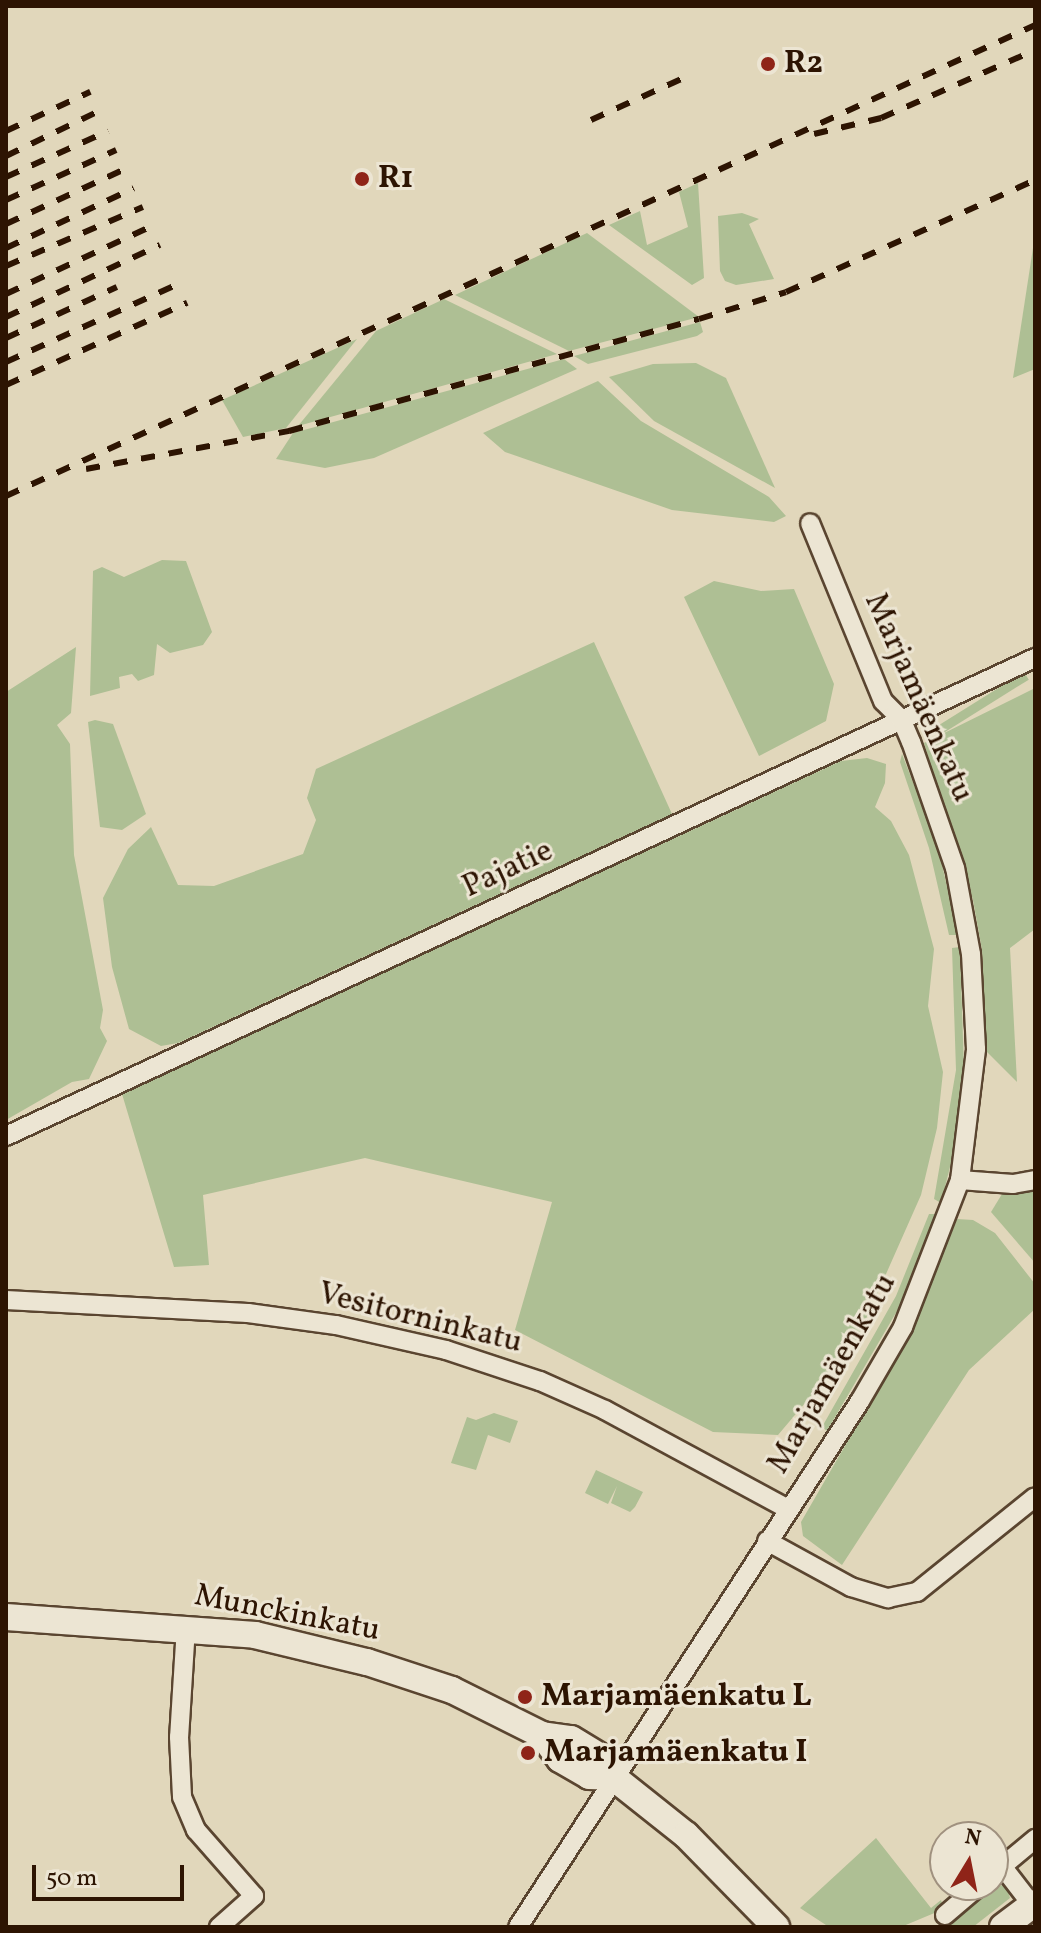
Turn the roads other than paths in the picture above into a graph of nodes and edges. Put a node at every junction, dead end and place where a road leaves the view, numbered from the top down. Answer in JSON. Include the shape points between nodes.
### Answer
{"nodes":[{"id":1,"x":810,"y":523,"type":"dead end"},
{"id":2,"x":1035,"y":658,"type":"edge"},
{"id":3,"x":901,"y":719,"type":"junction"},
{"id":4,"x":6,"y":1136,"type":"edge"},
{"id":5,"x":960,"y":1180,"type":"junction"},
{"id":6,"x":1035,"y":1180,"type":"edge"},
{"id":7,"x":6,"y":1300,"type":"edge"},
{"id":8,"x":1035,"y":1497,"type":"edge"},
{"id":9,"x":788,"y":1509,"type":"junction"},
{"id":10,"x":767,"y":1541,"type":"junction"},
{"id":11,"x":6,"y":1617,"type":"edge"},
{"id":12,"x":186,"y":1627,"type":"junction"},
{"id":13,"x":613,"y":1777,"type":"junction"},
{"id":14,"x":1035,"y":1839,"type":"edge"},
{"id":15,"x":1009,"y":1860,"type":"edge"},
{"id":16,"x":1009,"y":1881,"type":"edge"},
{"id":17,"x":961,"y":1901,"type":"edge"},
{"id":18,"x":1034,"y":1904,"type":"edge"},
{"id":19,"x":945,"y":1915,"type":"dead end"},
{"id":20,"x":219,"y":1927,"type":"edge"},
{"id":21,"x":518,"y":1927,"type":"edge"},
{"id":22,"x":776,"y":1927,"type":"edge"},
{"id":23,"x":1003,"y":1927,"type":"edge"}],
"edges":[{"from":1,"to":3,"type":"street","name":"Marjamäenkatu","via":[[883,701]]},
{"from":2,"to":3,"type":"street","name":"Pajatie"},
{"from":3,"to":4,"type":"street","name":"Pajatie"},
{"from":3,"to":5,"type":"street","name":"Marjamäenkatu","via":[[941,820],[971,954],[976,1049]]},
{"from":5,"to":6,"type":"street"},
{"from":5,"to":9,"type":"street","name":"Marjamäenkatu","via":[[903,1327]]},
{"from":7,"to":9,"type":"street","name":"Vesitorninkatu","via":[[248,1313],[336,1325],[446,1350],[540,1381],[605,1410]]},
{"from":8,"to":10,"type":"street","via":[[917,1592],[888,1598],[851,1587]]},
{"from":9,"to":10,"type":"street","name":"Marjamäenkatu"},
{"from":10,"to":13,"type":"street","name":"Marjamäenkatu"},
{"from":11,"to":12,"type":"main road","name":"Munckinkatu"},
{"from":12,"to":13,"type":"main road","name":"Munckinkatu","via":[[255,1635],[367,1662],[452,1690],[542,1735],[571,1739],[590,1750]]},
{"from":12,"to":20,"type":"street","via":[[179,1737],[182,1797],[196,1830],[254,1896]]},
{"from":13,"to":21,"type":"street","name":"Marjamäenkatu"},
{"from":13,"to":22,"type":"main road","name":"Munckinkatu","via":[[686,1835]]},
{"from":14,"to":15,"type":"street"},
{"from":16,"to":18,"type":"street"},
{"from":17,"to":19,"type":"street"},
{"from":18,"to":23,"type":"main road"}]}
